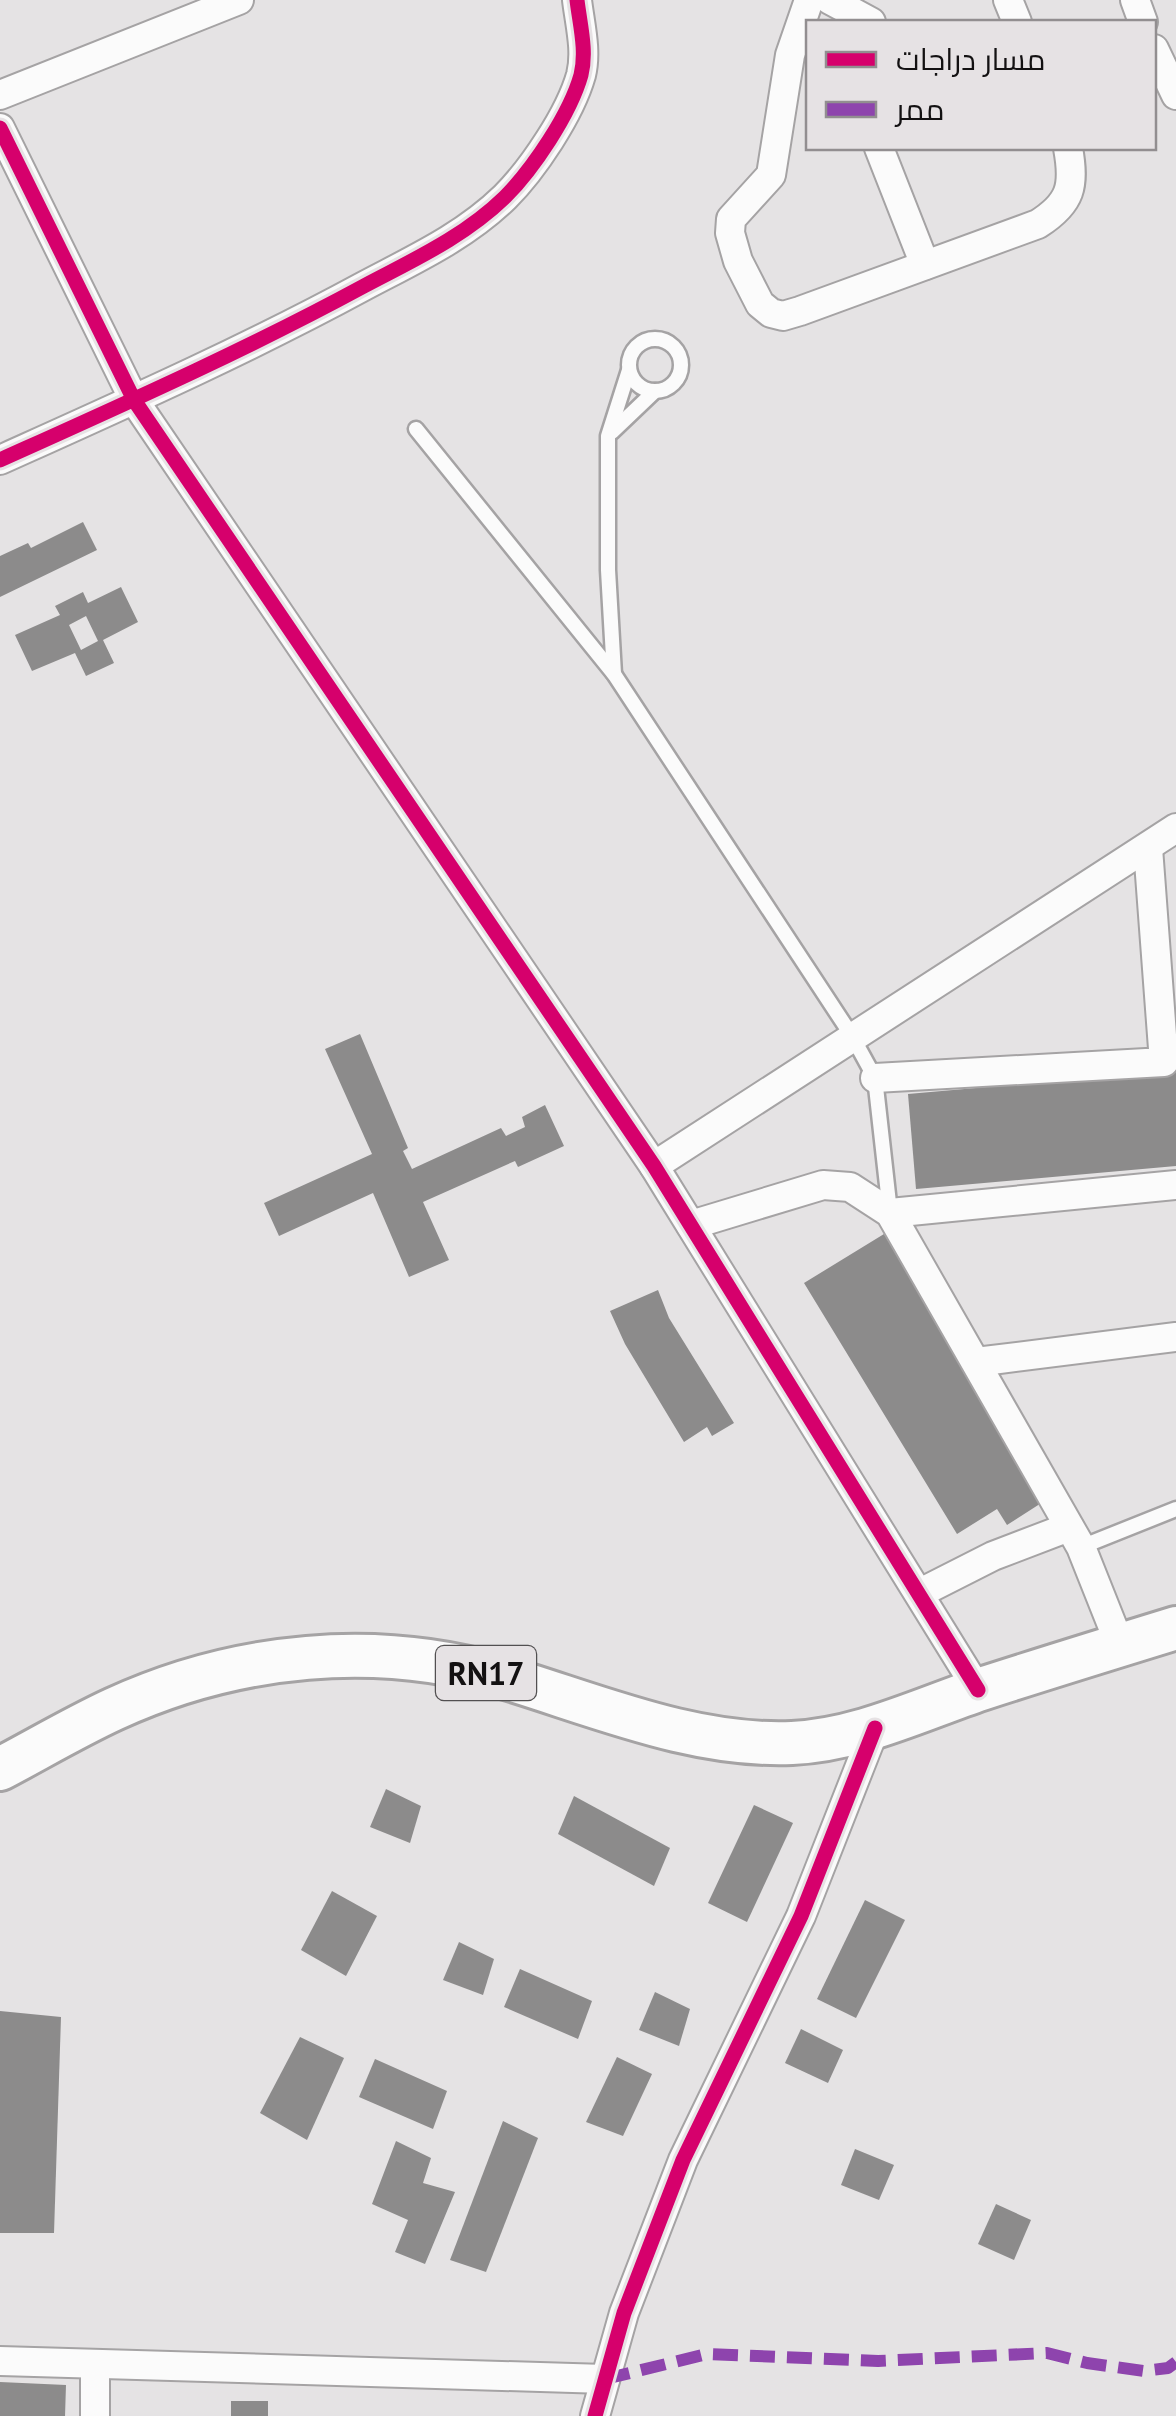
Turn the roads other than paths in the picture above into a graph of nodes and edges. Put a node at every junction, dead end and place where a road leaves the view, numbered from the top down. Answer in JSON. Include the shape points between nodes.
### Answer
{"nodes":[{"id":1,"x":239,"y":0,"type":"edge"},
{"id":2,"x":577,"y":0,"type":"edge"},
{"id":3,"x":809,"y":0,"type":"edge"},
{"id":4,"x":830,"y":0,"type":"edge"},
{"id":5,"x":170,"y":13,"type":"edge"},
{"id":6,"x":867,"y":20,"type":"edge"},
{"id":7,"x":1156,"y":54,"type":"edge"},
{"id":8,"x":0,"y":95,"type":"edge"},
{"id":9,"x":1176,"y":95,"type":"edge"},
{"id":10,"x":0,"y":128,"type":"edge"},
{"id":11,"x":879,"y":150,"type":"edge"},
{"id":12,"x":1068,"y":150,"type":"edge"},
{"id":13,"x":925,"y":265,"type":"junction"},
{"id":14,"x":629,"y":370,"type":"junction"},
{"id":15,"x":655,"y":392,"type":"junction"},
{"id":16,"x":134,"y":400,"type":"junction"},
{"id":17,"x":416,"y":429,"type":"dead end"},
{"id":18,"x":608,"y":436,"type":"junction"},
{"id":19,"x":0,"y":460,"type":"edge"},
{"id":20,"x":614,"y":674,"type":"junction"},
{"id":21,"x":1176,"y":828,"type":"edge"},
{"id":22,"x":1148,"y":848,"type":"junction"},
{"id":23,"x":852,"y":1036,"type":"junction"},
{"id":24,"x":1170,"y":1062,"type":"edge"},
{"id":25,"x":875,"y":1078,"type":"junction"},
{"id":26,"x":654,"y":1166,"type":"junction"},
{"id":27,"x":1176,"y":1185,"type":"edge"},
{"id":28,"x":890,"y":1213,"type":"junction"},
{"id":29,"x":691,"y":1225,"type":"junction"},
{"id":30,"x":1176,"y":1337,"type":"edge"},
{"id":31,"x":976,"y":1362,"type":"junction"},
{"id":32,"x":1176,"y":1509,"type":"edge"},
{"id":33,"x":1075,"y":1537,"type":"junction"},
{"id":34,"x":920,"y":1593,"type":"junction"},
{"id":35,"x":1176,"y":1628,"type":"edge"},
{"id":36,"x":1120,"y":1646,"type":"junction"},
{"id":37,"x":978,"y":1690,"type":"junction"},
{"id":38,"x":874,"y":1728,"type":"junction"},
{"id":39,"x":0,"y":1768,"type":"edge"},
{"id":40,"x":0,"y":2361,"type":"edge"},
{"id":41,"x":96,"y":2364,"type":"junction"},
{"id":42,"x":606,"y":2378,"type":"junction"},
{"id":43,"x":96,"y":2416,"type":"edge"},
{"id":44,"x":595,"y":2416,"type":"edge"}],
"edges":[{"from":1,"to":5,"type":"street"},
{"from":2,"to":16,"type":"street","via":[[581,75],[540,152],[506,196],[461,234]]},
{"from":3,"to":13,"type":"street","via":[[790,55],[771,175],[732,220],[738,262],[760,304],[782,316]]},
{"from":4,"to":6,"type":"street"},
{"from":5,"to":8,"type":"street"},
{"from":7,"to":9,"type":"street"},
{"from":10,"to":16,"type":"street"},
{"from":11,"to":13,"type":"street"},
{"from":12,"to":13,"type":"street","via":[[1072,174],[1059,210]]},
{"from":14,"to":15,"type":"lane","via":[[638,385]]},
{"from":14,"to":15,"type":"lane","via":[[632,353],[644,341],[661,339],[675,348],[682,363],[677,379]]},
{"from":14,"to":18,"type":"lane"},
{"from":15,"to":18,"type":"lane"},
{"from":16,"to":19,"type":"street"},
{"from":16,"to":26,"type":"street"},
{"from":17,"to":20,"type":"lane"},
{"from":18,"to":20,"type":"lane"},
{"from":20,"to":23,"type":"lane"},
{"from":21,"to":22,"type":"street"},
{"from":22,"to":23,"type":"street"},
{"from":22,"to":24,"type":"street"},
{"from":23,"to":25,"type":"lane"},
{"from":23,"to":26,"type":"street"},
{"from":24,"to":25,"type":"street"},
{"from":25,"to":28,"type":"lane"},
{"from":26,"to":29,"type":"street"},
{"from":27,"to":28,"type":"street"},
{"from":28,"to":29,"type":"street","via":[[850,1187],[823,1185]]},
{"from":28,"to":31,"type":"street"},
{"from":29,"to":34,"type":"street"},
{"from":30,"to":31,"type":"street"},
{"from":31,"to":33,"type":"street"},
{"from":32,"to":33,"type":"lane"},
{"from":33,"to":34,"type":"street","via":[[993,1556]]},
{"from":33,"to":36,"type":"street"},
{"from":34,"to":37,"type":"street"},
{"from":35,"to":36,"type":"main road","number":"RN17"},
{"from":36,"to":37,"type":"main road","number":"RN17"},
{"from":37,"to":38,"type":"main road","number":"RN17"},
{"from":38,"to":39,"type":"main road","number":"RN17","via":[[793,1743],[718,1738],[472,1669],[402,1656],[337,1654],[209,1676],[138,1699]]},
{"from":38,"to":42,"type":"street","via":[[801,1916],[683,2160]]},
{"from":40,"to":41,"type":"street"},
{"from":41,"to":42,"type":"street"},
{"from":41,"to":43,"type":"street"},
{"from":42,"to":44,"type":"street"}]}
